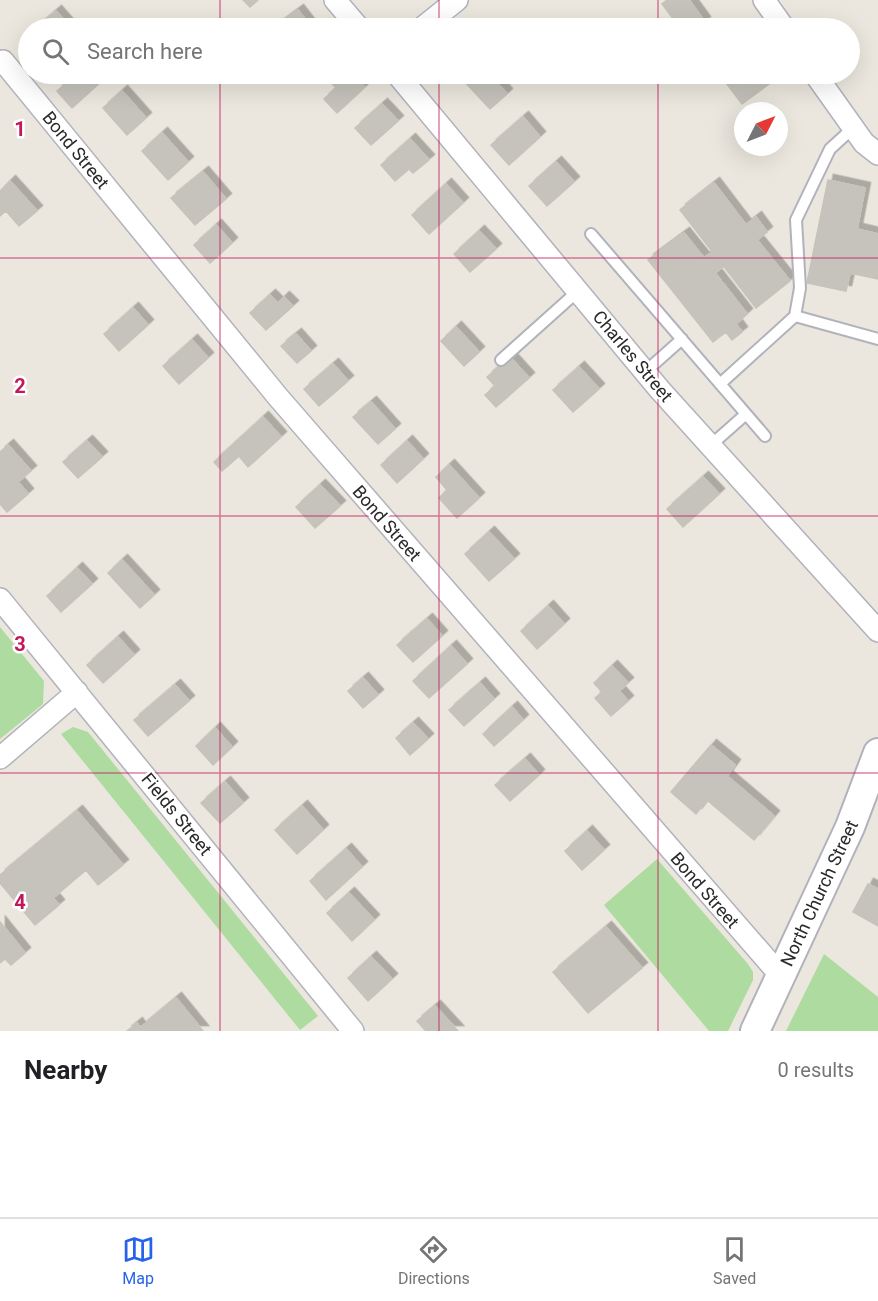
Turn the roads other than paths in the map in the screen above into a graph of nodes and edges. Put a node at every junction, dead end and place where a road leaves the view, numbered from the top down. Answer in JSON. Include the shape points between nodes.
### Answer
{"nodes":[{"id":1,"x":334,"y":0,"type":"edge"},
{"id":2,"x":457,"y":0,"type":"edge"},
{"id":3,"x":764,"y":0,"type":"edge"},
{"id":4,"x":350,"y":18,"type":"edge"},
{"id":5,"x":434,"y":18,"type":"edge"},
{"id":6,"x":777,"y":18,"type":"edge"},
{"id":7,"x":3,"y":61,"type":"dead end"},
{"id":8,"x":18,"y":79,"type":"edge"},
{"id":9,"x":22,"y":84,"type":"edge"},
{"id":10,"x":405,"y":84,"type":"edge"},
{"id":11,"x":822,"y":84,"type":"edge"},
{"id":12,"x":853,"y":128,"type":"junction"},
{"id":13,"x":878,"y":154,"type":"edge"},
{"id":14,"x":591,"y":234,"type":"dead end"},
{"id":15,"x":578,"y":291,"type":"junction"},
{"id":16,"x":795,"y":316,"type":"junction"},
{"id":17,"x":682,"y":339,"type":"junction"},
{"id":18,"x":878,"y":339,"type":"edge"},
{"id":19,"x":501,"y":360,"type":"dead end"},
{"id":20,"x":645,"y":372,"type":"junction"},
{"id":21,"x":720,"y":384,"type":"junction"},
{"id":22,"x":746,"y":414,"type":"junction"},
{"id":23,"x":765,"y":436,"type":"dead end"},
{"id":24,"x":711,"y":445,"type":"junction"},
{"id":25,"x":0,"y":598,"type":"edge"},
{"id":26,"x":878,"y":631,"type":"edge"},
{"id":27,"x":77,"y":692,"type":"junction"},
{"id":28,"x":878,"y":753,"type":"edge"},
{"id":29,"x":0,"y":758,"type":"edge"},
{"id":30,"x":780,"y":976,"type":"junction"},
{"id":31,"x":353,"y":1031,"type":"edge"},
{"id":32,"x":754,"y":1031,"type":"edge"}],
"edges":[{"from":1,"to":4,"type":"street"},
{"from":2,"to":5,"type":"street"},
{"from":3,"to":6,"type":"street"},
{"from":7,"to":8,"type":"street","name":"Bond Street"},
{"from":9,"to":30,"type":"street","name":"Bond Street","via":[[278,397]]},
{"from":10,"to":15,"type":"street","name":"Charles Street"},
{"from":11,"to":12,"type":"street"},
{"from":12,"to":13,"type":"street"},
{"from":12,"to":16,"type":"lane","via":[[830,149],[796,220],[800,288]]},
{"from":14,"to":17,"type":"lane"},
{"from":15,"to":19,"type":"lane"},
{"from":15,"to":20,"type":"street","name":"Charles Street"},
{"from":16,"to":18,"type":"lane"},
{"from":16,"to":21,"type":"lane"},
{"from":17,"to":20,"type":"lane"},
{"from":17,"to":21,"type":"lane"},
{"from":20,"to":24,"type":"street","name":"Charles Street"},
{"from":21,"to":22,"type":"lane"},
{"from":22,"to":23,"type":"lane"},
{"from":22,"to":24,"type":"lane"},
{"from":24,"to":26,"type":"street","name":"Charles Street"},
{"from":25,"to":27,"type":"street","name":"Fields Street"},
{"from":27,"to":29,"type":"street"},
{"from":27,"to":31,"type":"street","name":"Fields Street"},
{"from":28,"to":30,"type":"main road","name":"North Church Street","via":[[850,827]]},
{"from":30,"to":32,"type":"main road","name":"North Church Street"}]}
